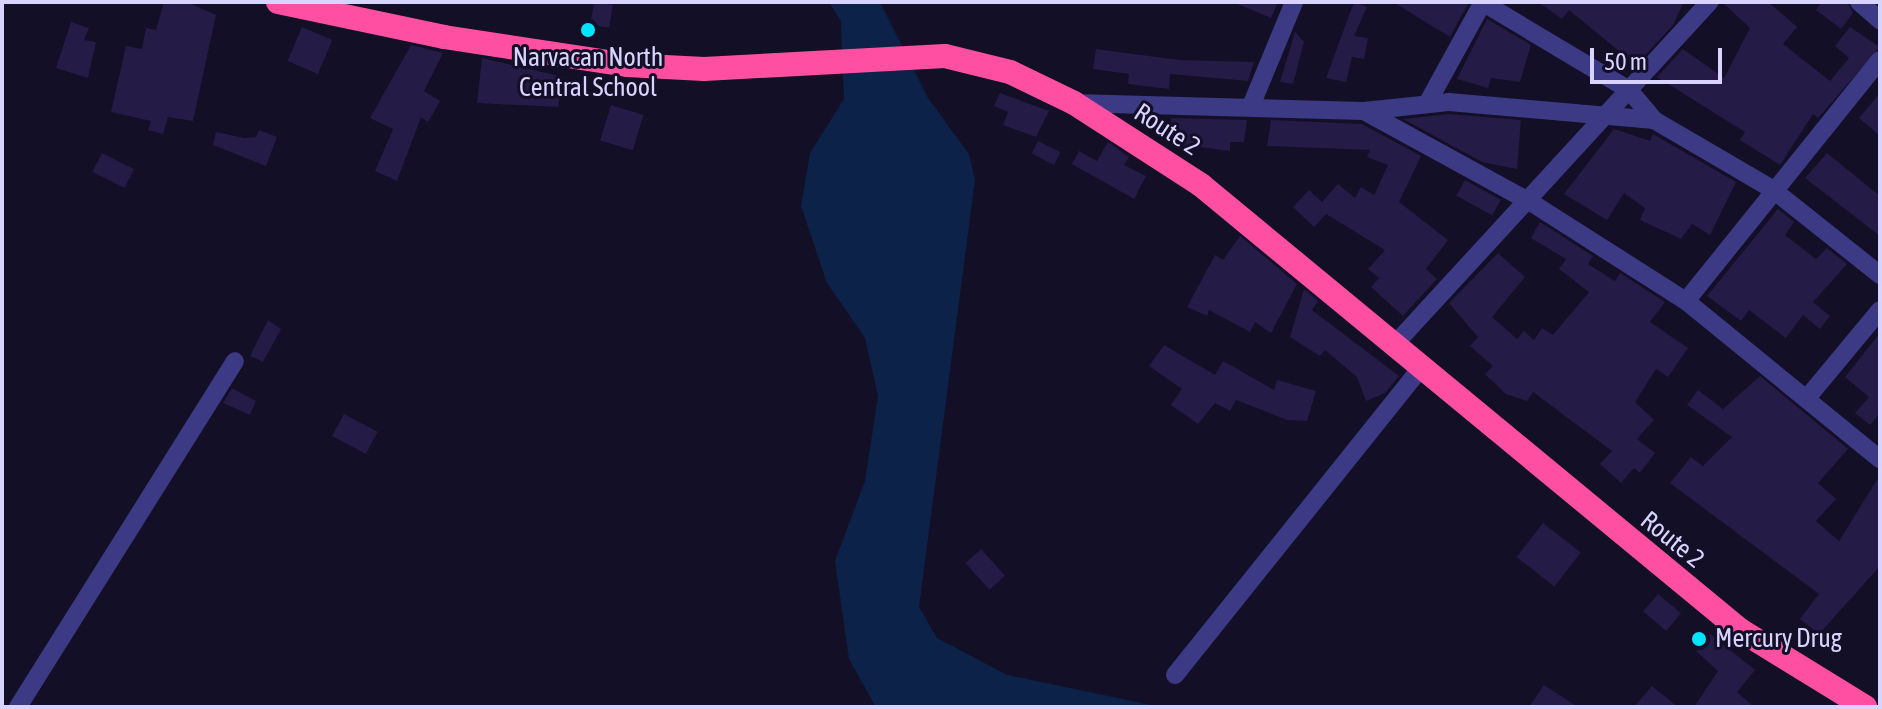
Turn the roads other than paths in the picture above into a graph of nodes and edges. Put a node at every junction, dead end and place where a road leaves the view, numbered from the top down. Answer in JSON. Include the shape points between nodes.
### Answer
{"nodes":[{"id":1,"x":278,"y":2,"type":"edge"},
{"id":2,"x":1294,"y":2,"type":"edge"},
{"id":3,"x":1483,"y":2,"type":"edge"},
{"id":4,"x":1710,"y":2,"type":"edge"},
{"id":5,"x":1859,"y":2,"type":"edge"},
{"id":6,"x":1880,"y":20,"type":"edge"},
{"id":7,"x":1880,"y":60,"type":"edge"},
{"id":8,"x":1629,"y":90,"type":"junction"},
{"id":9,"x":1428,"y":102,"type":"junction"},
{"id":10,"x":1074,"y":103,"type":"junction"},
{"id":11,"x":1251,"y":106,"type":"junction"},
{"id":12,"x":1364,"y":111,"type":"junction"},
{"id":13,"x":1605,"y":117,"type":"junction"},
{"id":14,"x":1654,"y":120,"type":"junction"},
{"id":15,"x":1772,"y":189,"type":"junction"},
{"id":16,"x":1532,"y":203,"type":"junction"},
{"id":17,"x":1880,"y":275,"type":"edge"},
{"id":18,"x":1686,"y":301,"type":"junction"},
{"id":19,"x":1880,"y":310,"type":"edge"},
{"id":20,"x":1395,"y":344,"type":"junction"},
{"id":21,"x":235,"y":361,"type":"dead end"},
{"id":22,"x":1422,"y":367,"type":"junction"},
{"id":23,"x":1807,"y":398,"type":"junction"},
{"id":24,"x":1880,"y":459,"type":"edge"},
{"id":25,"x":1175,"y":675,"type":"dead end"},
{"id":26,"x":18,"y":707,"type":"edge"},
{"id":27,"x":1865,"y":707,"type":"edge"}],
"edges":[{"from":1,"to":10,"type":"highway","name":"Route 2","via":[[444,37],[627,65],[704,69],[945,56],[1010,72]]},
{"from":2,"to":11,"type":"street"},
{"from":3,"to":8,"type":"street"},
{"from":3,"to":9,"type":"street"},
{"from":4,"to":8,"type":"street"},
{"from":5,"to":6,"type":"street"},
{"from":7,"to":15,"type":"street"},
{"from":8,"to":13,"type":"street"},
{"from":8,"to":14,"type":"street"},
{"from":9,"to":12,"type":"street"},
{"from":9,"to":13,"type":"street"},
{"from":10,"to":11,"type":"street"},
{"from":10,"to":20,"type":"highway","name":"Route 2","via":[[1201,185]]},
{"from":11,"to":12,"type":"street"},
{"from":12,"to":16,"type":"street"},
{"from":13,"to":14,"type":"street"},
{"from":13,"to":16,"type":"street"},
{"from":14,"to":15,"type":"street"},
{"from":15,"to":17,"type":"street"},
{"from":15,"to":18,"type":"street"},
{"from":16,"to":18,"type":"street"},
{"from":16,"to":20,"type":"street"},
{"from":18,"to":23,"type":"street"},
{"from":19,"to":23,"type":"street"},
{"from":20,"to":22,"type":"highway","name":"Route 2"},
{"from":21,"to":26,"type":"street"},
{"from":22,"to":25,"type":"street"},
{"from":22,"to":27,"type":"highway","name":"Route 2","via":[[1740,630]]},
{"from":23,"to":24,"type":"street"}]}
